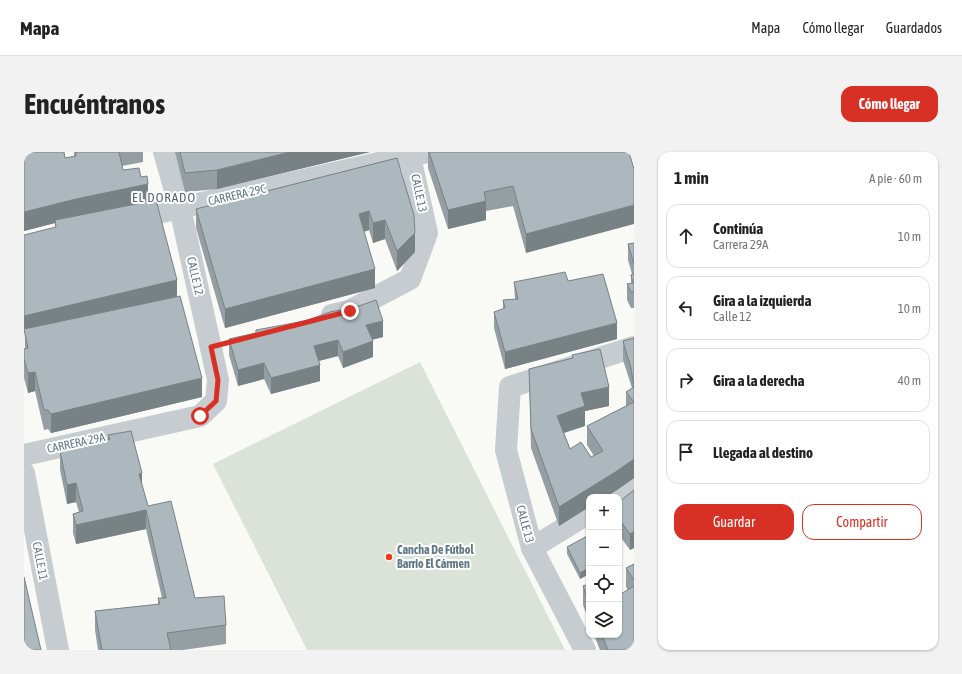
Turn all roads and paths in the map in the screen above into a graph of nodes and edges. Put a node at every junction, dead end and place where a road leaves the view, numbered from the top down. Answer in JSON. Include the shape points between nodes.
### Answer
{"nodes":[{"id":1,"x":164,"y":152,"type":"edge"},
{"id":2,"x":416,"y":153,"type":"edge"},
{"id":3,"x":180,"y":208,"type":"junction"},
{"id":4,"x":110,"y":223,"type":"edge"},
{"id":5,"x":311,"y":321,"type":"edge"},
{"id":6,"x":634,"y":347,"type":"edge"},
{"id":7,"x":216,"y":401,"type":"joint"},
{"id":8,"x":24,"y":455,"type":"edge"},
{"id":9,"x":24,"y":473,"type":"edge"},
{"id":10,"x":634,"y":485,"type":"edge"},
{"id":11,"x":620,"y":494,"type":"edge"},
{"id":12,"x":586,"y":515,"type":"edge"},
{"id":13,"x":532,"y":548,"type":"junction"},
{"id":14,"x":32,"y":566,"type":"edge"},
{"id":15,"x":58,"y":650,"type":"edge"},
{"id":16,"x":585,"y":650,"type":"edge"}],
"edges":[{"from":1,"to":3,"type":"street","name":"CALLE 12"},
{"from":2,"to":3,"type":"street","name":"CARRERA 29C"},
{"from":2,"to":5,"type":"street","name":"CALLE 13","via":[[428,233],[410,279],[350,311]]},
{"from":3,"to":4,"type":"street","name":"CARRERA 29C"},
{"from":3,"to":7,"type":"street","name":"CALLE 12","via":[[192,300],[218,345]]},
{"from":6,"to":13,"type":"street","name":"CALLE 13","via":[[510,387],[506,450]]},
{"from":7,"to":8,"type":"street","name":"CARRERA 29A","via":[[200,416]]},
{"from":9,"to":14,"type":"street","name":"CALLE 11"},
{"from":10,"to":11,"type":"street"},
{"from":12,"to":13,"type":"street"},
{"from":13,"to":16,"type":"street","name":"CALLE 13"},
{"from":14,"to":15,"type":"street","name":"CALLE 11"}]}
